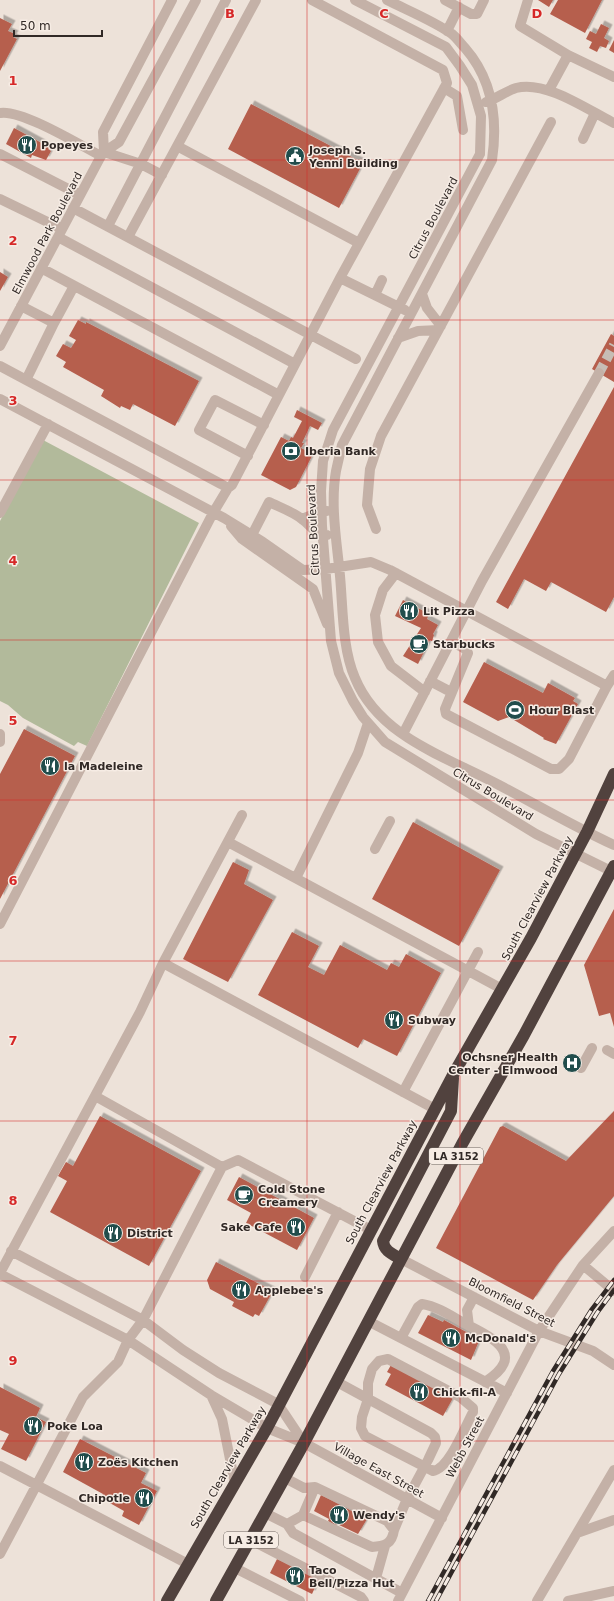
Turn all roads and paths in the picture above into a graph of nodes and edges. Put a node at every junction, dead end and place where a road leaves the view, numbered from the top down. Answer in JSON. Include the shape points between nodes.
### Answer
{"nodes":[{"id":1,"x":172,"y":0,"type":"edge"},
{"id":2,"x":189,"y":0,"type":"edge"},
{"id":3,"x":196,"y":0,"type":"edge"},
{"id":4,"x":226,"y":0,"type":"edge"},
{"id":5,"x":256,"y":0,"type":"edge"},
{"id":6,"x":312,"y":0,"type":"edge"},
{"id":7,"x":355,"y":0,"type":"edge"},
{"id":8,"x":387,"y":0,"type":"edge"},
{"id":9,"x":445,"y":0,"type":"edge"},
{"id":10,"x":484,"y":0,"type":"edge"},
{"id":11,"x":528,"y":0,"type":"edge"},
{"id":12,"x":459,"y":7,"type":"junction"},
{"id":13,"x":184,"y":21,"type":"junction"},
{"id":14,"x":447,"y":31,"type":"junction"},
{"id":15,"x":568,"y":55,"type":"junction"},
{"id":16,"x":614,"y":77,"type":"edge"},
{"id":17,"x":444,"y":88,"type":"junction"},
{"id":18,"x":549,"y":90,"type":"junction"},
{"id":19,"x":492,"y":100,"type":"junction"},
{"id":20,"x":478,"y":104,"type":"junction"},
{"id":21,"x":0,"y":113,"type":"edge"},
{"id":22,"x":595,"y":113,"type":"junction"},
{"id":23,"x":551,"y":122,"type":"dead end"},
{"id":24,"x":614,"y":123,"type":"edge"},
{"id":25,"x":463,"y":130,"type":"dead end"},
{"id":26,"x":583,"y":139,"type":"dead end"},
{"id":27,"x":177,"y":146,"type":"junction"},
{"id":28,"x":0,"y":154,"type":"edge"},
{"id":29,"x":102,"y":154,"type":"junction"},
{"id":30,"x":141,"y":164,"type":"junction"},
{"id":31,"x":162,"y":175,"type":"junction"},
{"id":32,"x":80,"y":195,"type":"junction"},
{"id":33,"x":0,"y":199,"type":"edge"},
{"id":34,"x":73,"y":208,"type":"junction"},
{"id":35,"x":108,"y":226,"type":"junction"},
{"id":36,"x":60,"y":233,"type":"junction"},
{"id":37,"x":128,"y":237,"type":"junction"},
{"id":38,"x":359,"y":243,"type":"junction"},
{"id":39,"x":41,"y":268,"type":"junction"},
{"id":40,"x":340,"y":278,"type":"junction"},
{"id":41,"x":382,"y":280,"type":"dead end"},
{"id":42,"x":74,"y":286,"type":"junction"},
{"id":43,"x":422,"y":294,"type":"junction"},
{"id":44,"x":375,"y":295,"type":"junction"},
{"id":45,"x":21,"y":306,"type":"junction"},
{"id":46,"x":399,"y":307,"type":"junction"},
{"id":47,"x":412,"y":313,"type":"junction"},
{"id":48,"x":54,"y":323,"type":"junction"},
{"id":49,"x":439,"y":328,"type":"junction"},
{"id":50,"x":311,"y":334,"type":"junction"},
{"id":51,"x":398,"y":338,"type":"junction"},
{"id":52,"x":0,"y":346,"type":"edge"},
{"id":53,"x":356,"y":359,"type":"dead end"},
{"id":54,"x":295,"y":364,"type":"junction"},
{"id":55,"x":0,"y":366,"type":"edge"},
{"id":56,"x":599,"y":373,"type":"tunnel mouth"},
{"id":57,"x":26,"y":380,"type":"junction"},
{"id":58,"x":280,"y":395,"type":"junction"},
{"id":59,"x":0,"y":399,"type":"edge"},
{"id":60,"x":48,"y":424,"type":"junction"},
{"id":61,"x":264,"y":425,"type":"junction"},
{"id":62,"x":248,"y":456,"type":"junction"},
{"id":63,"x":228,"y":488,"type":"junction"},
{"id":64,"x":322,"y":511,"type":"junction"},
{"id":65,"x":335,"y":511,"type":"junction"},
{"id":66,"x":0,"y":513,"type":"edge"},
{"id":67,"x":213,"y":513,"type":"junction"},
{"id":68,"x":224,"y":518,"type":"junction"},
{"id":69,"x":302,"y":519,"type":"junction"},
{"id":70,"x":376,"y":528,"type":"dead end"},
{"id":71,"x":337,"y":534,"type":"junction"},
{"id":72,"x":252,"y":535,"type":"junction"},
{"id":73,"x":323,"y":535,"type":"junction"},
{"id":74,"x":339,"y":568,"type":"junction"},
{"id":75,"x":326,"y":569,"type":"junction"},
{"id":76,"x":396,"y":573,"type":"junction"},
{"id":77,"x":467,"y":611,"type":"junction"},
{"id":78,"x":330,"y":632,"type":"junction"},
{"id":79,"x":451,"y":641,"type":"junction"},
{"id":80,"x":614,"y":675,"type":"edge"},
{"id":81,"x":430,"y":682,"type":"junction"},
{"id":82,"x":607,"y":686,"type":"junction"},
{"id":83,"x":425,"y":692,"type":"junction"},
{"id":84,"x":451,"y":692,"type":"junction"},
{"id":85,"x":368,"y":723,"type":"junction"},
{"id":86,"x":0,"y":734,"type":"edge"},
{"id":87,"x":403,"y":734,"type":"junction"},
{"id":88,"x":0,"y":742,"type":"edge"},
{"id":89,"x":614,"y":774,"type":"edge"},
{"id":90,"x":242,"y":815,"type":"dead end"},
{"id":91,"x":390,"y":821,"type":"dead end"},
{"id":92,"x":586,"y":832,"type":"junction"},
{"id":93,"x":228,"y":842,"type":"junction"},
{"id":94,"x":614,"y":845,"type":"edge"},
{"id":95,"x":375,"y":849,"type":"dead end"},
{"id":96,"x":575,"y":853,"type":"junction"},
{"id":97,"x":613,"y":869,"type":"edge"},
{"id":98,"x":296,"y":878,"type":"junction"},
{"id":99,"x":0,"y":924,"type":"edge"},
{"id":100,"x":478,"y":952,"type":"dead end"},
{"id":101,"x":163,"y":963,"type":"junction"},
{"id":102,"x":468,"y":970,"type":"junction"},
{"id":103,"x":502,"y":989,"type":"junction"},
{"id":104,"x":592,"y":1048,"type":"dead end"},
{"id":105,"x":581,"y":1068,"type":"dead end"},
{"id":106,"x":453,"y":1075,"type":"junction"},
{"id":107,"x":403,"y":1092,"type":"junction"},
{"id":108,"x":95,"y":1096,"type":"junction"},
{"id":109,"x":435,"y":1109,"type":"junction"},
{"id":110,"x":222,"y":1167,"type":"junction"},
{"id":111,"x":338,"y":1212,"type":"junction"},
{"id":112,"x":371,"y":1230,"type":"junction"},
{"id":113,"x":614,"y":1231,"type":"edge"},
{"id":114,"x":11,"y":1251,"type":"junction"},
{"id":115,"x":401,"y":1259,"type":"junction"},
{"id":116,"x":583,"y":1265,"type":"junction"},
{"id":117,"x":0,"y":1274,"type":"edge"},
{"id":118,"x":305,"y":1277,"type":"dead end"},
{"id":119,"x":614,"y":1290,"type":"edge"},
{"id":120,"x":474,"y":1297,"type":"junction"},
{"id":121,"x":467,"y":1310,"type":"junction"},
{"id":122,"x":453,"y":1317,"type":"junction"},
{"id":123,"x":142,"y":1320,"type":"junction"},
{"id":124,"x":368,"y":1321,"type":"junction"},
{"id":125,"x":469,"y":1326,"type":"junction"},
{"id":126,"x":539,"y":1331,"type":"junction"},
{"id":127,"x":401,"y":1338,"type":"junction"},
{"id":128,"x":128,"y":1340,"type":"junction"},
{"id":129,"x":614,"y":1365,"type":"edge"},
{"id":130,"x":337,"y":1382,"type":"junction"},
{"id":131,"x":485,"y":1382,"type":"junction"},
{"id":132,"x":507,"y":1394,"type":"junction"},
{"id":133,"x":211,"y":1395,"type":"junction"},
{"id":134,"x":368,"y":1399,"type":"junction"},
{"id":135,"x":278,"y":1404,"type":"junction"},
{"id":136,"x":266,"y":1428,"type":"junction"},
{"id":137,"x":304,"y":1443,"type":"junction"},
{"id":138,"x":0,"y":1466,"type":"edge"},
{"id":139,"x":424,"y":1467,"type":"junction"},
{"id":140,"x":614,"y":1470,"type":"edge"},
{"id":141,"x":285,"y":1478,"type":"junction"},
{"id":142,"x":38,"y":1484,"type":"junction"},
{"id":143,"x":235,"y":1484,"type":"junction"},
{"id":144,"x":315,"y":1487,"type":"junction"},
{"id":145,"x":406,"y":1499,"type":"junction"},
{"id":146,"x":265,"y":1513,"type":"junction"},
{"id":147,"x":303,"y":1514,"type":"junction"},
{"id":148,"x":442,"y":1518,"type":"junction"},
{"id":149,"x":614,"y":1520,"type":"edge"},
{"id":150,"x":287,"y":1524,"type":"junction"},
{"id":151,"x":394,"y":1530,"type":"junction"},
{"id":152,"x":577,"y":1533,"type":"junction"},
{"id":153,"x":250,"y":1540,"type":"junction"},
{"id":154,"x":385,"y":1546,"type":"junction"},
{"id":155,"x":0,"y":1554,"type":"edge"},
{"id":156,"x":188,"y":1564,"type":"junction"},
{"id":157,"x":235,"y":1568,"type":"junction"},
{"id":158,"x":376,"y":1578,"type":"junction"},
{"id":159,"x":614,"y":1591,"type":"edge"},
{"id":160,"x":400,"y":1597,"type":"edge"},
{"id":161,"x":218,"y":1600,"type":"edge"},
{"id":162,"x":167,"y":1601,"type":"edge"},
{"id":163,"x":300,"y":1601,"type":"edge"},
{"id":164,"x":364,"y":1601,"type":"edge"},
{"id":165,"x":537,"y":1601,"type":"edge"},
{"id":166,"x":568,"y":1601,"type":"edge"}],
"edges":[{"from":1,"to":29,"type":"street","via":[[103,132]]},
{"from":2,"to":13,"type":"street","name":"Elmwood Park Boulevard"},
{"from":3,"to":13,"type":"street","name":"Elmwood Park Boulevard"},
{"from":4,"to":30,"type":"street"},
{"from":5,"to":27,"type":"street"},
{"from":6,"to":17,"type":"street","via":[[443,70],[447,83]]},
{"from":7,"to":20,"type":"street","name":"Citrus Boulevard","via":[[446,47],[472,85]]},
{"from":8,"to":14,"type":"street","name":"Citrus Boulevard"},
{"from":9,"to":12,"type":"street"},
{"from":10,"to":12,"type":"street","via":[[477,14],[471,14]]},
{"from":11,"to":15,"type":"street","via":[[520,26]]},
{"from":12,"to":14,"type":"street"},
{"from":13,"to":29,"type":"street","name":"Elmwood Park Boulevard","via":[[119,142]]},
{"from":14,"to":19,"type":"street","name":"Citrus Boulevard","via":[[473,58],[488,86]]},
{"from":15,"to":16,"type":"street"},
{"from":15,"to":18,"type":"street"},
{"from":17,"to":25,"type":"street","via":[[457,96]]},
{"from":17,"to":38,"type":"street"},
{"from":18,"to":19,"type":"street","via":[[531,86],[516,88]]},
{"from":18,"to":22,"type":"street"},
{"from":19,"to":20,"type":"street"},
{"from":19,"to":43,"type":"street","name":"Citrus Boulevard","via":[[496,135],[492,160]]},
{"from":20,"to":46,"type":"street","name":"Citrus Boulevard","via":[[481,116],[480,154]]},
{"from":21,"to":29,"type":"street","via":[[8,111],[27,118]]},
{"from":22,"to":24,"type":"street"},
{"from":22,"to":26,"type":"street"},
{"from":23,"to":49,"type":"street"},
{"from":27,"to":31,"type":"street"},
{"from":27,"to":38,"type":"street"},
{"from":28,"to":32,"type":"street"},
{"from":29,"to":30,"type":"street"},
{"from":29,"to":32,"type":"street","name":"Elmwood Park Boulevard"},
{"from":30,"to":31,"type":"street"},
{"from":30,"to":35,"type":"street"},
{"from":31,"to":37,"type":"street"},
{"from":32,"to":34,"type":"street","name":"Elmwood Park Boulevard"},
{"from":33,"to":36,"type":"street"},
{"from":34,"to":35,"type":"street"},
{"from":34,"to":36,"type":"street","name":"Elmwood Park Boulevard"},
{"from":35,"to":37,"type":"street"},
{"from":36,"to":39,"type":"street","name":"Elmwood Park Boulevard"},
{"from":36,"to":54,"type":"street"},
{"from":37,"to":50,"type":"street"},
{"from":38,"to":40,"type":"street"},
{"from":39,"to":42,"type":"street"},
{"from":39,"to":45,"type":"street","name":"Elmwood Park Boulevard"},
{"from":40,"to":44,"type":"street"},
{"from":40,"to":50,"type":"street"},
{"from":41,"to":44,"type":"street"},
{"from":42,"to":48,"type":"street"},
{"from":42,"to":58,"type":"street"},
{"from":43,"to":47,"type":"street","name":"Citrus Boulevard"},
{"from":43,"to":49,"type":"street"},
{"from":44,"to":46,"type":"street"},
{"from":45,"to":48,"type":"street"},
{"from":45,"to":52,"type":"street","name":"Elmwood Park Boulevard"},
{"from":46,"to":47,"type":"street"},
{"from":46,"to":64,"type":"street","name":"Citrus Boulevard","via":[[333,430],[323,461]]},
{"from":47,"to":51,"type":"street","name":"Citrus Boulevard"},
{"from":48,"to":57,"type":"street"},
{"from":49,"to":51,"type":"street","via":[[418,331]]},
{"from":49,"to":70,"type":"street","via":[[381,436],[370,469],[366,505]]},
{"from":50,"to":53,"type":"street"},
{"from":50,"to":54,"type":"street"},
{"from":51,"to":65,"type":"street","name":"Citrus Boulevard","via":[[342,445],[336,472]]},
{"from":54,"to":58,"type":"street"},
{"from":55,"to":57,"type":"street"},
{"from":56,"to":77,"type":"street"},
{"from":57,"to":63,"type":"street"},
{"from":58,"to":61,"type":"street"},
{"from":59,"to":60,"type":"street"},
{"from":60,"to":66,"type":"street"},
{"from":60,"to":67,"type":"street"},
{"from":61,"to":62,"type":"street"},
{"from":61,"to":62,"type":"street","via":[[215,400],[199,430]]},
{"from":62,"to":63,"type":"street"},
{"from":63,"to":67,"type":"street"},
{"from":64,"to":65,"type":"street"},
{"from":64,"to":69,"type":"street"},
{"from":64,"to":73,"type":"street","name":"Citrus Boulevard"},
{"from":65,"to":71,"type":"street","name":"Citrus Boulevard"},
{"from":67,"to":68,"type":"street"},
{"from":67,"to":99,"type":"street"},
{"from":68,"to":72,"type":"street"},
{"from":68,"to":78,"type":"street","via":[[242,539],[313,589]]},
{"from":69,"to":72,"type":"street","via":[[269,502]]},
{"from":69,"to":73,"type":"street"},
{"from":71,"to":73,"type":"street"},
{"from":71,"to":74,"type":"street","name":"Citrus Boulevard"},
{"from":72,"to":75,"type":"street","via":[[303,570]]},
{"from":73,"to":75,"type":"street","name":"Citrus Boulevard"},
{"from":74,"to":75,"type":"street"},
{"from":74,"to":76,"type":"street","via":[[371,562]]},
{"from":74,"to":87,"type":"street","name":"Citrus Boulevard","via":[[346,641],[354,677],[372,708]]},
{"from":75,"to":78,"type":"street","name":"Citrus Boulevard"},
{"from":76,"to":77,"type":"street"},
{"from":76,"to":83,"type":"street","via":[[383,590],[375,615],[378,642],[391,666]]},
{"from":77,"to":79,"type":"street"},
{"from":77,"to":82,"type":"street"},
{"from":78,"to":85,"type":"street","name":"Citrus Boulevard","via":[[339,673],[352,701]]},
{"from":79,"to":81,"type":"street"},
{"from":79,"to":84,"type":"street","via":[[466,649],[468,653]]},
{"from":80,"to":82,"type":"street"},
{"from":81,"to":83,"type":"street"},
{"from":81,"to":84,"type":"street"},
{"from":82,"to":84,"type":"street","via":[[569,759],[559,770],[551,769],[446,714],[445,709]]},
{"from":83,"to":87,"type":"street"},
{"from":85,"to":96,"type":"street","name":"Citrus Boulevard","via":[[385,742],[408,757],[536,834]]},
{"from":85,"to":98,"type":"street","via":[[358,753]]},
{"from":86,"to":88,"type":"street"},
{"from":87,"to":92,"type":"street","name":"Citrus Boulevard"},
{"from":89,"to":92,"type":"highway","name":"South Clearview Parkway","number":"LA 3152"},
{"from":90,"to":93,"type":"street"},
{"from":91,"to":95,"type":"street"},
{"from":92,"to":94,"type":"street","name":"Citrus Boulevard"},
{"from":92,"to":96,"type":"highway","name":"South Clearview Parkway","number":"LA 3152"},
{"from":93,"to":98,"type":"street"},
{"from":93,"to":101,"type":"street"},
{"from":96,"to":97,"type":"street","name":"Citrus Boulevard"},
{"from":96,"to":103,"type":"highway","name":"South Clearview Parkway","number":"LA 3152"},
{"from":97,"to":115,"type":"highway","number":"LA 3152"},
{"from":98,"to":102,"type":"street"},
{"from":100,"to":102,"type":"street"},
{"from":101,"to":107,"type":"street"},
{"from":101,"to":108,"type":"street"},
{"from":102,"to":103,"type":"street"},
{"from":102,"to":107,"type":"street"},
{"from":103,"to":106,"type":"highway","name":"South Clearview Parkway","number":"LA 3152"},
{"from":104,"to":105,"type":"street"},
{"from":106,"to":109,"type":"highway","name":"South Clearview Parkway","number":"LA 3152"},
{"from":106,"to":115,"type":"highway","via":[[452,1111],[383,1241],[387,1251]]},
{"from":107,"to":109,"type":"street"},
{"from":108,"to":110,"type":"street"},
{"from":108,"to":114,"type":"street"},
{"from":109,"to":112,"type":"highway","name":"South Clearview Parkway","number":"LA 3152"},
{"from":110,"to":111,"type":"street","via":[[238,1160]]},
{"from":110,"to":123,"type":"street"},
{"from":111,"to":112,"type":"street"},
{"from":111,"to":118,"type":"street"},
{"from":112,"to":135,"type":"highway","name":"South Clearview Parkway","number":"LA 3152"},
{"from":113,"to":116,"type":"street","name":"Webb Street"},
{"from":114,"to":117,"type":"street"},
{"from":114,"to":123,"type":"street"},
{"from":115,"to":120,"type":"street","name":"Bloomfield Street"},
{"from":115,"to":124,"type":"highway","number":"LA 3152"},
{"from":116,"to":119,"type":"street"},
{"from":116,"to":126,"type":"street","name":"Webb Street"},
{"from":117,"to":128,"type":"street","name":"Village East Street"},
{"from":120,"to":121,"type":"street"},
{"from":120,"to":126,"type":"street","name":"Bloomfield Street"},
{"from":121,"to":122,"type":"street"},
{"from":121,"to":125,"type":"street"},
{"from":122,"to":125,"type":"street"},
{"from":122,"to":127,"type":"street","via":[[422,1304]]},
{"from":123,"to":128,"type":"street"},
{"from":123,"to":135,"type":"street","via":[[219,1373]]},
{"from":124,"to":127,"type":"street"},
{"from":124,"to":130,"type":"highway","number":"LA 3152"},
{"from":125,"to":131,"type":"street","via":[[495,1339],[503,1350],[502,1367]]},
{"from":126,"to":129,"type":"street","name":"Bloomfield Street","via":[[593,1352]]},
{"from":126,"to":132,"type":"street","name":"Webb Street"},
{"from":127,"to":131,"type":"street"},
{"from":128,"to":133,"type":"street","name":"Village East Street"},
{"from":128,"to":142,"type":"street","via":[[118,1362],[83,1397]]},
{"from":130,"to":134,"type":"street"},
{"from":130,"to":137,"type":"highway","number":"LA 3152"},
{"from":131,"to":132,"type":"street"},
{"from":132,"to":148,"type":"street","name":"Webb Street"},
{"from":133,"to":136,"type":"street","name":"Village East Street"},
{"from":133,"to":143,"type":"street","via":[[222,1419]]},
{"from":134,"to":139,"type":"street","via":[[361,1428],[365,1436]]},
{"from":134,"to":139,"type":"street","via":[[435,1437],[436,1443]]},
{"from":134,"to":139,"type":"street","via":[[368,1383],[372,1369],[379,1362],[388,1359],[460,1397],[473,1408],[443,1466],[433,1471]]},
{"from":135,"to":136,"type":"highway","name":"South Clearview Parkway","number":"LA 3152"},
{"from":135,"to":137,"type":"street"},
{"from":136,"to":137,"type":"street","name":"Village East Street"},
{"from":136,"to":143,"type":"highway","name":"South Clearview Parkway","number":"LA 3152"},
{"from":137,"to":141,"type":"highway","number":"LA 3152"},
{"from":137,"to":145,"type":"street","name":"Village East Street"},
{"from":138,"to":142,"type":"street"},
{"from":139,"to":145,"type":"street"},
{"from":140,"to":152,"type":"street"},
{"from":141,"to":144,"type":"street","via":[[304,1488]]},
{"from":141,"to":146,"type":"highway","number":"LA 3152"},
{"from":142,"to":155,"type":"street"},
{"from":142,"to":156,"type":"street"},
{"from":143,"to":156,"type":"highway","name":"South Clearview Parkway","number":"LA 3152"},
{"from":144,"to":147,"type":"street"},
{"from":144,"to":151,"type":"street","via":[[387,1521]]},
{"from":145,"to":148,"type":"street","name":"Village East Street"},
{"from":145,"to":151,"type":"street"},
{"from":146,"to":150,"type":"street"},
{"from":146,"to":153,"type":"highway","number":"LA 3152"},
{"from":147,"to":150,"type":"street"},
{"from":147,"to":154,"type":"street","via":[[372,1547]]},
{"from":148,"to":160,"type":"street","name":"Webb Street"},
{"from":149,"to":152,"type":"street"},
{"from":150,"to":158,"type":"street","via":[[293,1533]]},
{"from":151,"to":154,"type":"street","via":[[393,1539]]},
{"from":152,"to":165,"type":"street"},
{"from":153,"to":157,"type":"highway","number":"LA 3152"},
{"from":153,"to":164,"type":"street"},
{"from":154,"to":158,"type":"street"},
{"from":156,"to":162,"type":"highway","name":"South Clearview Parkway","number":"LA 3152"},
{"from":157,"to":161,"type":"highway","number":"LA 3152"},
{"from":157,"to":163,"type":"street"},
{"from":158,"to":160,"type":"street"},
{"from":159,"to":166,"type":"street"}]}
